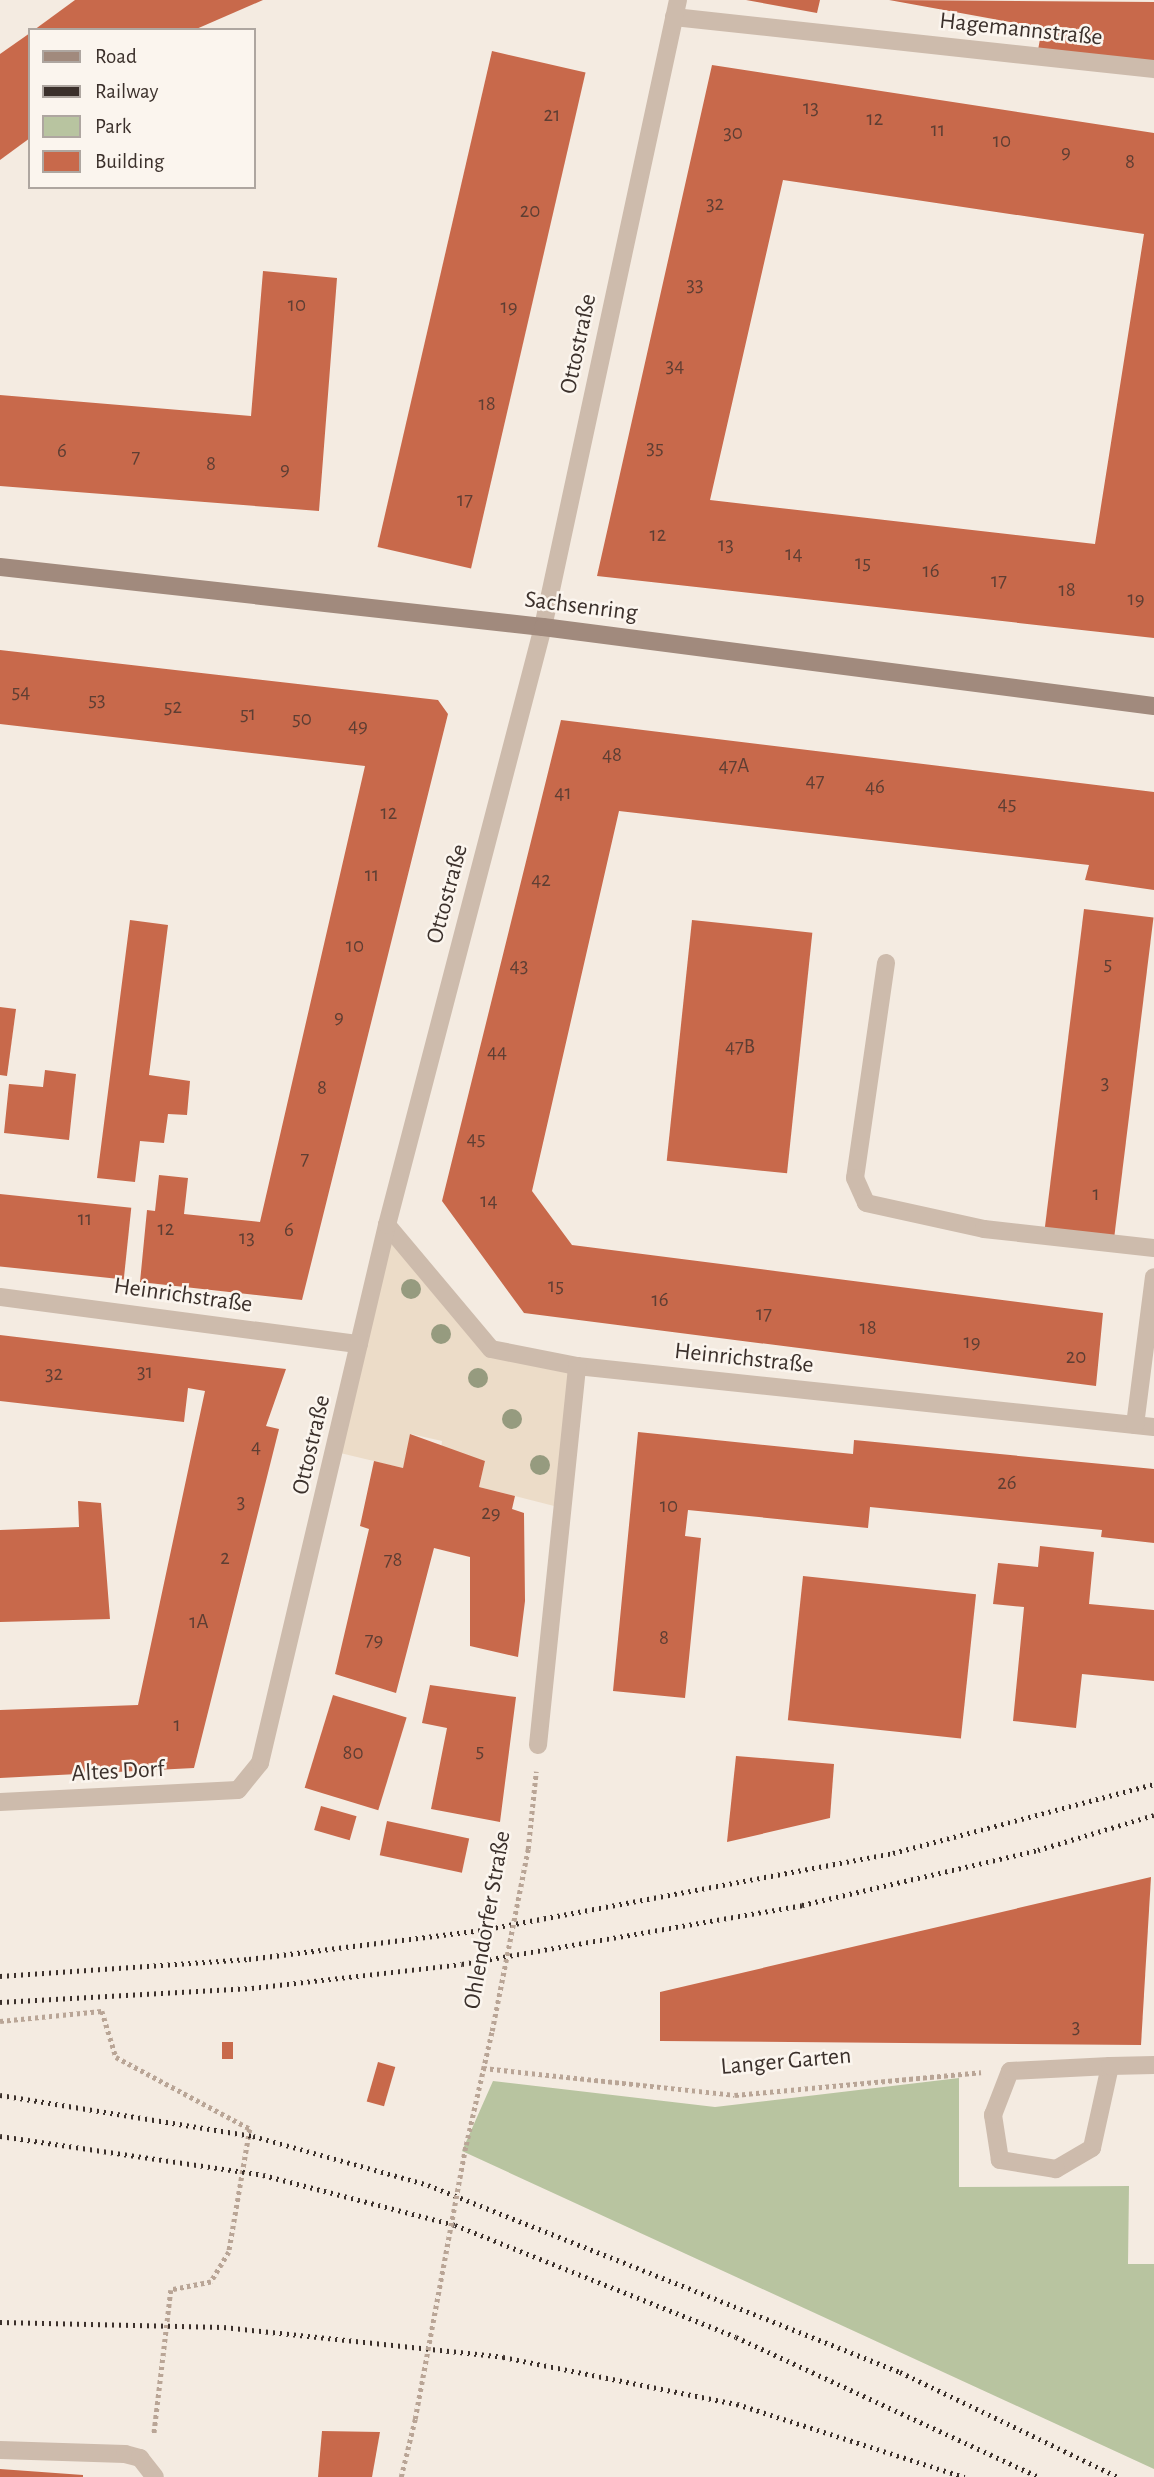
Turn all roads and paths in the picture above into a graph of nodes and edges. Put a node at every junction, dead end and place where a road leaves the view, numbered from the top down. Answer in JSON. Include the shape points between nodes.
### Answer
{"nodes":[{"id":1,"x":676,"y":9,"type":"edge"},
{"id":2,"x":1154,"y":69,"type":"edge"},
{"id":3,"x":0,"y":567,"type":"edge"},
{"id":4,"x":543,"y":627,"type":"junction"},
{"id":5,"x":1154,"y":706,"type":"edge"},
{"id":6,"x":886,"y":963,"type":"dead end"},
{"id":7,"x":387,"y":1225,"type":"junction"},
{"id":8,"x":1154,"y":1248,"type":"edge"},
{"id":9,"x":1154,"y":1277,"type":"edge"},
{"id":10,"x":0,"y":1297,"type":"edge"},
{"id":11,"x":359,"y":1344,"type":"junction"},
{"id":12,"x":577,"y":1366,"type":"junction"},
{"id":13,"x":1135,"y":1425,"type":"junction"},
{"id":14,"x":1154,"y":1427,"type":"edge"},
{"id":15,"x":538,"y":1745,"type":"joint"},
{"id":16,"x":238,"y":1790,"type":"joint"},
{"id":17,"x":0,"y":1802,"type":"edge"},
{"id":18,"x":0,"y":2021,"type":"edge"},
{"id":19,"x":1154,"y":2065,"type":"edge"},
{"id":20,"x":1110,"y":2066,"type":"junction"},
{"id":21,"x":483,"y":2068,"type":"junction"},
{"id":22,"x":1010,"y":2071,"type":"junction"},
{"id":23,"x":0,"y":2450,"type":"edge"},
{"id":24,"x":153,"y":2472,"type":"edge"},
{"id":25,"x":401,"y":2477,"type":"edge"}],
"edges":[{"from":1,"to":2,"type":"street","name":"Hagemannstraße"},
{"from":1,"to":4,"type":"street","name":"Ottostraße"},
{"from":3,"to":4,"type":"street","name":"Sachsenring"},
{"from":4,"to":5,"type":"street","name":"Sachsenring"},
{"from":4,"to":7,"type":"street","name":"Ottostraße"},
{"from":6,"to":8,"type":"street","via":[[855,1178],[866,1203],[984,1229]]},
{"from":7,"to":11,"type":"street","name":"Ottostraße"},
{"from":7,"to":12,"type":"street","name":"Heinrichstraße","via":[[491,1349]]},
{"from":9,"to":13,"type":"street"},
{"from":10,"to":11,"type":"street","name":"Heinrichstraße"},
{"from":11,"to":16,"type":"street","name":"Ottostraße","via":[[260,1763]]},
{"from":12,"to":13,"type":"street","name":"Heinrichstraße"},
{"from":12,"to":15,"type":"street"},
{"from":13,"to":14,"type":"street","name":"Heinrichstraße"},
{"from":15,"to":21,"type":"path","name":"Ohlendorfer Straße","bridge":true,"via":[[528,1849]]},
{"from":16,"to":17,"type":"street","name":"Altes Dorf"},
{"from":18,"to":24,"type":"path","via":[[102,2011],[116,2057],[250,2129],[253,2136],[229,2252],[211,2281],[171,2290]]},
{"from":19,"to":20,"type":"street"},
{"from":20,"to":22,"type":"street"},
{"from":20,"to":22,"type":"street","via":[[1092,2148],[1056,2169],[1000,2161],[993,2115]]},
{"from":21,"to":22,"type":"path","name":"Langer Garten","via":[[735,2095]]},
{"from":21,"to":25,"type":"path","name":"Ohlendorfer Straße","bridge":true},
{"from":23,"to":24,"type":"street","via":[[125,2454]]}]}
